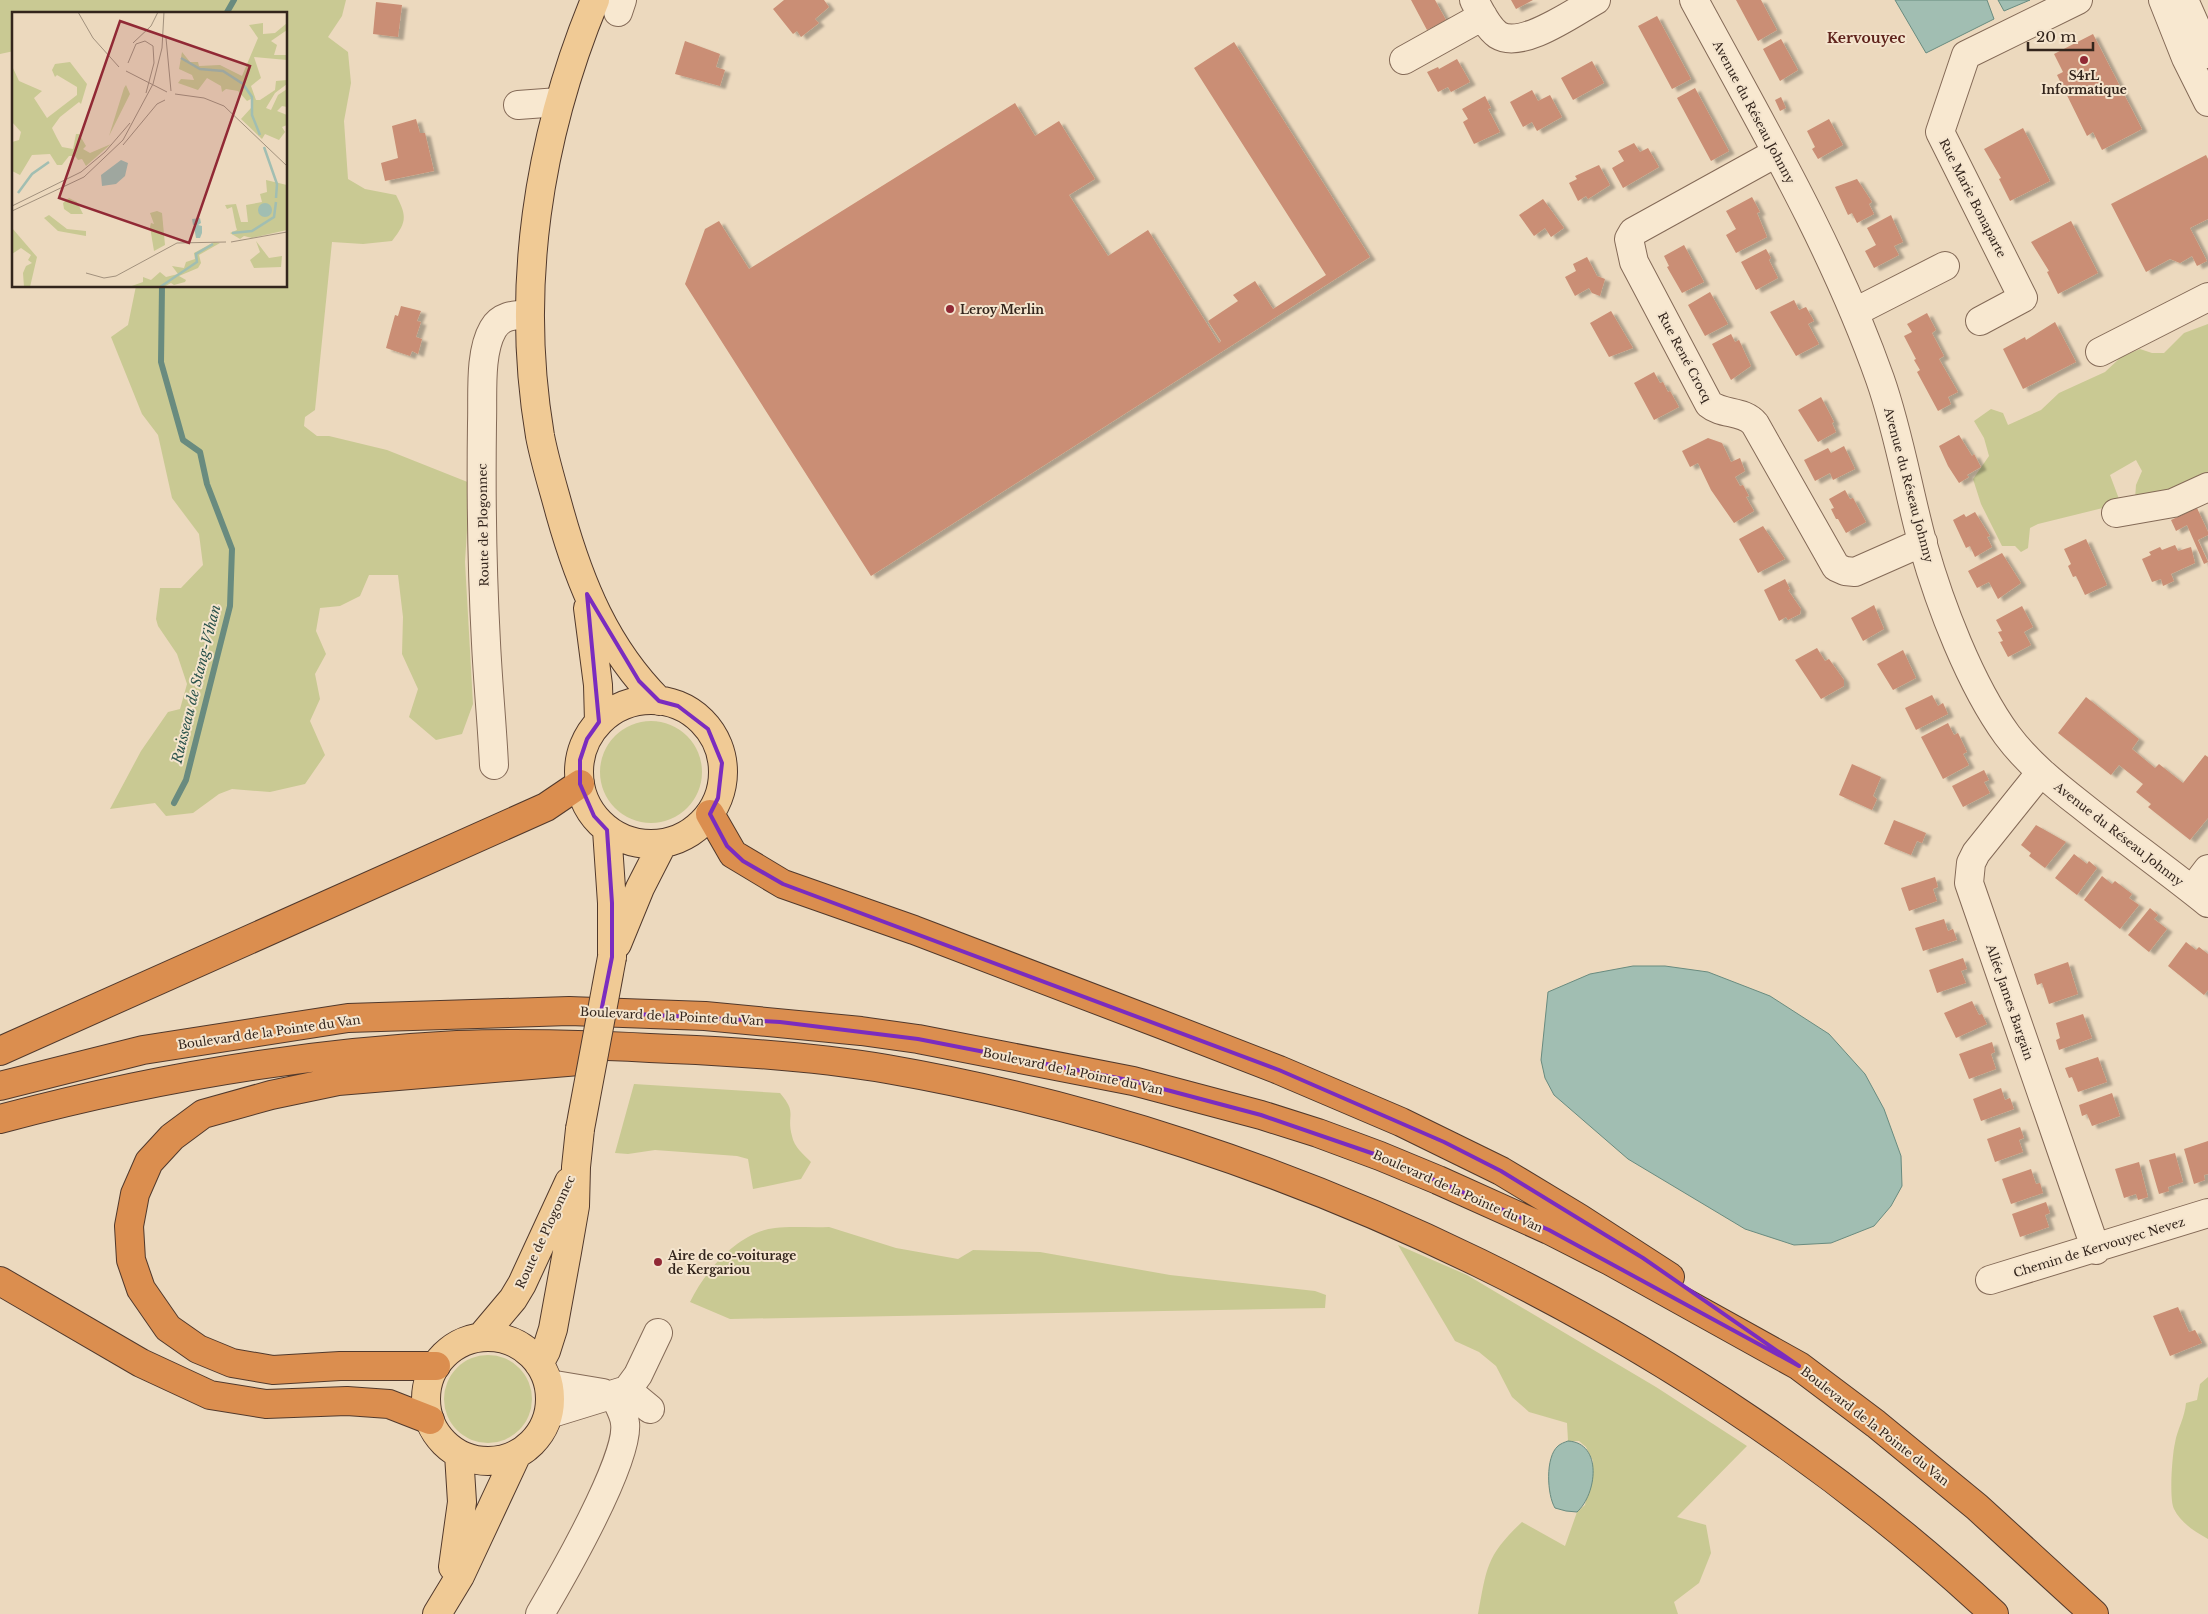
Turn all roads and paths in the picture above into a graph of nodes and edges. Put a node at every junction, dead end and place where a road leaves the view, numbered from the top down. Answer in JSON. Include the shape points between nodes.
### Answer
{"nodes":[{"id":1,"x":1596,"y":0,"type":"edge"},
{"id":2,"x":1694,"y":0,"type":"edge"},
{"id":3,"x":2078,"y":0,"type":"edge"},
{"id":4,"x":2163,"y":0,"type":"edge"},
{"id":5,"x":2184,"y":0,"type":"edge"},
{"id":6,"x":611,"y":4,"type":"edge"},
{"id":7,"x":1478,"y":8,"type":"edge"},
{"id":8,"x":2208,"y":54,"type":"edge"},
{"id":9,"x":1404,"y":60,"type":"dead end"},
{"id":10,"x":559,"y":102,"type":"junction"},
{"id":11,"x":2208,"y":102,"type":"edge"},
{"id":12,"x":518,"y":105,"type":"dead end"},
{"id":13,"x":1776,"y":153,"type":"junction"},
{"id":14,"x":1945,"y":266,"type":"dead end"},
{"id":15,"x":2208,"y":298,"type":"edge"},
{"id":16,"x":1855,"y":312,"type":"junction"},
{"id":17,"x":529,"y":314,"type":"junction"},
{"id":18,"x":1980,"y":321,"type":"dead end"},
{"id":19,"x":2100,"y":352,"type":"dead end"},
{"id":20,"x":2208,"y":486,"type":"edge"},
{"id":21,"x":2116,"y":513,"type":"dead end"},
{"id":22,"x":1922,"y":542,"type":"junction"},
{"id":23,"x":587,"y":594,"type":"junction"},
{"id":24,"x":659,"y":701,"type":"junction"},
{"id":25,"x":599,"y":722,"type":"junction"},
{"id":26,"x":494,"y":765,"type":"dead end"},
{"id":27,"x":2041,"y":772,"type":"junction"},
{"id":28,"x":580,"y":784,"type":"junction"},
{"id":29,"x":710,"y":814,"type":"junction"},
{"id":30,"x":607,"y":830,"type":"junction"},
{"id":31,"x":663,"y":843,"type":"junction"},
{"id":32,"x":2203,"y":887,"type":"edge"},
{"id":33,"x":612,"y":957,"type":"junction"},
{"id":34,"x":710,"y":1050,"type":"junction"},
{"id":35,"x":0,"y":1052,"type":"edge"},
{"id":36,"x":0,"y":1086,"type":"edge"},
{"id":37,"x":0,"y":1119,"type":"edge"},
{"id":38,"x":576,"y":1167,"type":"junction"},
{"id":39,"x":2208,"y":1213,"type":"edge"},
{"id":40,"x":2096,"y":1250,"type":"junction"},
{"id":41,"x":1990,"y":1280,"type":"dead end"},
{"id":42,"x":0,"y":1281,"type":"edge"},
{"id":43,"x":658,"y":1333,"type":"dead end"},
{"id":44,"x":481,"y":1338,"type":"junction"},
{"id":45,"x":436,"y":1366,"type":"junction"},
{"id":46,"x":1799,"y":1366,"type":"junction"},
{"id":47,"x":544,"y":1374,"type":"junction"},
{"id":48,"x":620,"y":1392,"type":"junction"},
{"id":49,"x":650,"y":1409,"type":"dead end"},
{"id":50,"x":549,"y":1414,"type":"junction"},
{"id":51,"x":430,"y":1420,"type":"junction"},
{"id":52,"x":459,"y":1454,"type":"junction"},
{"id":53,"x":517,"y":1454,"type":"junction"},
{"id":54,"x":440,"y":1608,"type":"edge"},
{"id":55,"x":540,"y":1614,"type":"edge"},
{"id":56,"x":1994,"y":1614,"type":"edge"},
{"id":57,"x":2094,"y":1614,"type":"edge"}],
"edges":[{"from":1,"to":7,"type":"street","via":[[1516,40],[1497,34]]},
{"from":2,"to":13,"type":"street","name":"Avenue du Réseau Johnny"},
{"from":3,"to":18,"type":"street","name":"Rue Marie Bonaparte","via":[[1966,55],[1940,132],[2023,298]]},
{"from":4,"to":11,"type":"street"},
{"from":5,"to":8,"type":"street"},
{"from":6,"to":10,"type":"main road"},
{"from":7,"to":9,"type":"street"},
{"from":10,"to":12,"type":"street"},
{"from":10,"to":17,"type":"main road","via":[[538,204]]},
{"from":13,"to":16,"type":"street","name":"Avenue du Réseau Johnny"},
{"from":13,"to":22,"type":"street","name":"Rue René Crocq","via":[[1633,232],[1630,239],[1634,262],[1709,404],[1721,411],[1747,417],[1755,424],[1836,567],[1855,572]]},
{"from":14,"to":16,"type":"street"},
{"from":15,"to":19,"type":"street"},
{"from":16,"to":22,"type":"street","name":"Avenue du Réseau Johnny","via":[[1891,414]]},
{"from":17,"to":23,"type":"main road","via":[[533,389],[540,437],[568,540]]},
{"from":17,"to":26,"type":"street","name":"Route de Plogonnec","via":[[500,320],[493,328],[486,349],[480,494]]},
{"from":20,"to":21,"type":"street","via":[[2173,503]]},
{"from":22,"to":27,"type":"street","name":"Avenue du Réseau Johnny","via":[[1944,607],[1986,699],[2011,740]]},
{"from":23,"to":24,"type":"main road","via":[[620,655]]},
{"from":23,"to":25,"type":"main road"},
{"from":24,"to":25,"type":"main road","via":[[637,702],[617,709]]},
{"from":24,"to":29,"type":"main road","via":[[695,715],[717,745],[722,781]]},
{"from":25,"to":28,"type":"main road","via":[[587,739],[580,760]]},
{"from":27,"to":32,"type":"street","name":"Avenue du Réseau Johnny","via":[[2126,841]]},
{"from":27,"to":40,"type":"street","name":"Allée James Bargain","via":[[1976,853],[1971,863],[1969,883]]},
{"from":28,"to":30,"type":"main road","via":[[584,800]]},
{"from":28,"to":35,"type":"highway","via":[[546,807]]},
{"from":29,"to":31,"type":"main road","via":[[681,838]]},
{"from":29,"to":46,"type":"highway","via":[[733,854],[784,884],[914,930],[1279,1070],[1444,1142],[1501,1171],[1635,1252]]},
{"from":30,"to":31,"type":"main road","via":[[624,840],[643,844]]},
{"from":30,"to":33,"type":"main road"},
{"from":31,"to":33,"type":"main road","via":[[640,888]]},
{"from":33,"to":38,"type":"main road","bridge":true},
{"from":34,"to":37,"type":"highway","via":[[517,1044],[364,1052],[188,1077]]},
{"from":34,"to":45,"type":"highway","via":[[338,1081],[244,1101],[203,1114],[172,1137],[149,1162],[135,1194],[129,1226],[131,1260],[142,1289],[168,1328],[198,1349],[232,1364],[273,1370]]},
{"from":34,"to":56,"type":"highway","via":[[888,1069],[1090,1114],[1364,1210],[1521,1284],[1672,1368],[1826,1473],[1910,1538]]},
{"from":36,"to":46,"type":"highway","name":"Boulevard de la Pointe du Van","via":[[143,1050],[348,1018],[512,1012],[642,1013],[780,1022],[918,1039],[1133,1081],[1261,1115],[1380,1156],[1549,1230]]},
{"from":38,"to":44,"type":"main road","name":"Route de Plogonnec","via":[[522,1284]]},
{"from":38,"to":47,"type":"main road","name":"Route de Plogonnec","via":[[575,1206]]},
{"from":39,"to":40,"type":"street","name":"Chemin de Kervouyec Nevez"},
{"from":40,"to":41,"type":"street","name":"Chemin de Kervouyec Nevez"},
{"from":42,"to":51,"type":"highway","via":[[141,1363],[210,1395],[266,1404],[347,1401],[389,1404]]},
{"from":43,"to":48,"type":"street","via":[[638,1376]]},
{"from":44,"to":45,"type":"main road","via":[[463,1342]]},
{"from":44,"to":47,"type":"main road","via":[[512,1342],[526,1350]]},
{"from":45,"to":51,"type":"main road","via":[[428,1383],[426,1402]]},
{"from":46,"to":57,"type":"highway","name":"Boulevard de la Pointe du Van","via":[[1977,1507]]},
{"from":47,"to":48,"type":"street"},
{"from":47,"to":50,"type":"main road"},
{"from":48,"to":49,"type":"street"},
{"from":48,"to":50,"type":"street"},
{"from":48,"to":55,"type":"street","via":[[626,1425],[617,1461],[587,1529]]},
{"from":50,"to":53,"type":"main road","via":[[531,1444]]},
{"from":51,"to":52,"type":"main road","via":[[437,1434]]},
{"from":52,"to":53,"type":"main road","via":[[488,1461]]},
{"from":52,"to":54,"type":"main road","via":[[460,1524],[451,1577]]},
{"from":53,"to":54,"type":"main road","via":[[460,1576]]}]}
